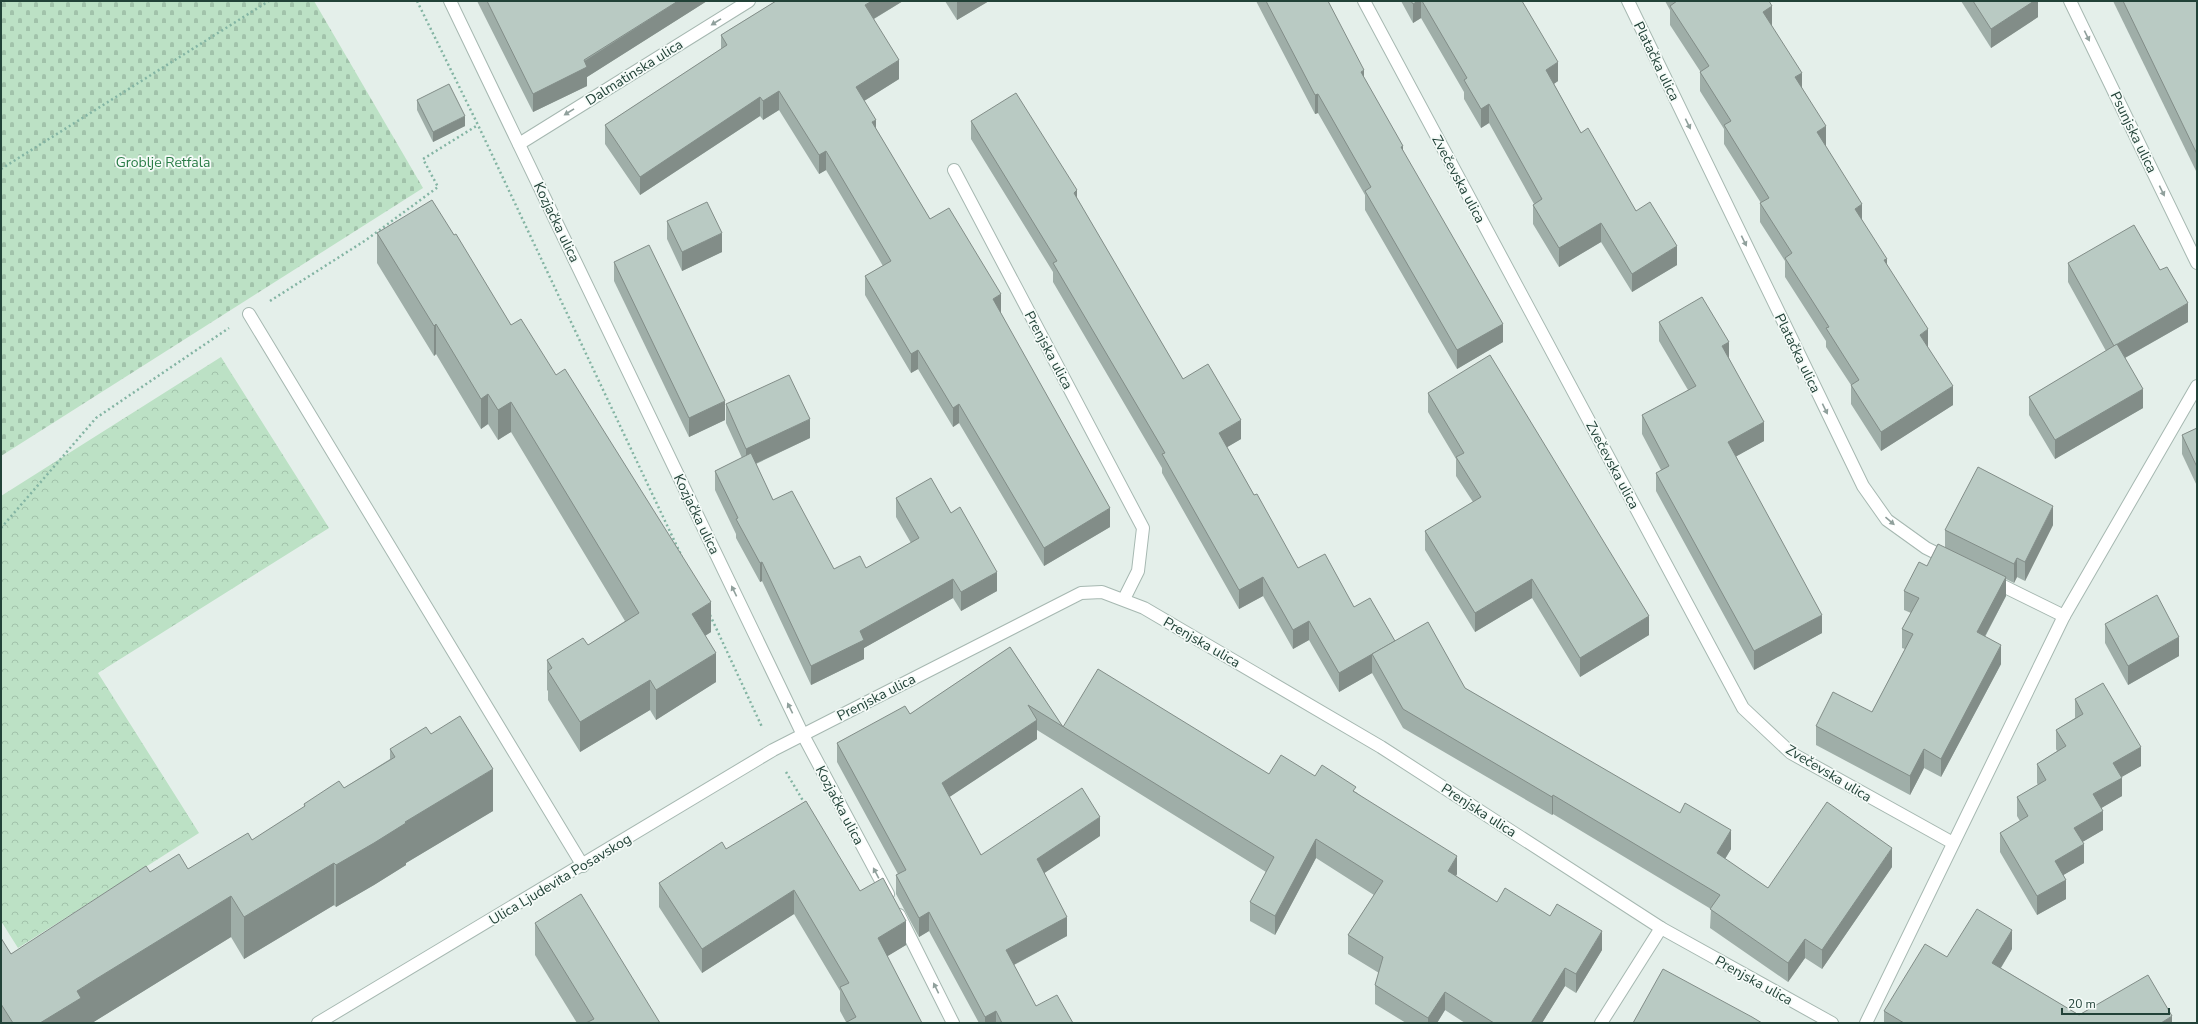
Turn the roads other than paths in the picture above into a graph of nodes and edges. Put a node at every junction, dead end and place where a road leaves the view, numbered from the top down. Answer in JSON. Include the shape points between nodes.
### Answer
{"nodes":[{"id":1,"x":450,"y":1,"type":"edge"},
{"id":2,"x":749,"y":1,"type":"edge"},
{"id":3,"x":1364,"y":1,"type":"edge"},
{"id":4,"x":1628,"y":1,"type":"edge"},
{"id":5,"x":2070,"y":1,"type":"edge"},
{"id":6,"x":519,"y":144,"type":"junction"},
{"id":7,"x":954,"y":170,"type":"dead end"},
{"id":8,"x":2197,"y":263,"type":"edge"},
{"id":9,"x":249,"y":314,"type":"dead end"},
{"id":10,"x":2197,"y":386,"type":"edge"},
{"id":11,"x":1960,"y":565,"type":"edge"},
{"id":12,"x":1981,"y":575,"type":"edge"},
{"id":13,"x":1124,"y":599,"type":"junction"},
{"id":14,"x":2064,"y":616,"type":"junction"},
{"id":15,"x":803,"y":734,"type":"junction"},
{"id":16,"x":1953,"y":843,"type":"junction"},
{"id":17,"x":583,"y":866,"type":"junction"},
{"id":18,"x":1661,"y":928,"type":"junction"},
{"id":19,"x":318,"y":1023,"type":"edge"},
{"id":20,"x":953,"y":1023,"type":"edge"},
{"id":21,"x":1601,"y":1023,"type":"edge"},
{"id":22,"x":1832,"y":1023,"type":"edge"},
{"id":23,"x":1866,"y":1023,"type":"edge"}],
"edges":[{"from":1,"to":6,"type":"street","name":"Kozjačka ulica"},
{"from":2,"to":6,"type":"street","name":"Dalmatinska ulica","one_way":true},
{"from":3,"to":16,"type":"street","name":"Zvečevska ulica","via":[[1743,708],[1791,754]]},
{"from":4,"to":11,"type":"street","name":"Platačka ulica","one_way":true,"via":[[1863,486],[1887,520],[1926,548]]},
{"from":5,"to":8,"type":"street","name":"Psunjska ulica","one_way":true},
{"from":15,"to":6,"type":"street","name":"Kozjačka ulica","one_way":true},
{"from":7,"to":13,"type":"street","name":"Prenjska ulica","via":[[1143,528],[1138,572]]},
{"from":9,"to":17,"type":"street"},
{"from":10,"to":14,"type":"street"},
{"from":12,"to":14,"type":"street"},
{"from":13,"to":15,"type":"street","name":"Prenjska ulica","via":[[1102,592],[1081,593]]},
{"from":13,"to":18,"type":"street","name":"Prenjska ulica","via":[[1151,612],[1381,747]]},
{"from":14,"to":16,"type":"street"},
{"from":15,"to":17,"type":"street","name":"Ulica Ljudevita Posavskog"},
{"from":20,"to":15,"type":"street","name":"Kozjačka ulica","one_way":true,"via":[[924,962]]},
{"from":16,"to":23,"type":"street"},
{"from":17,"to":19,"type":"street","name":"Ulica Ljudevita Posavskog"},
{"from":18,"to":21,"type":"street"},
{"from":18,"to":22,"type":"street","name":"Prenjska ulica"}]}
